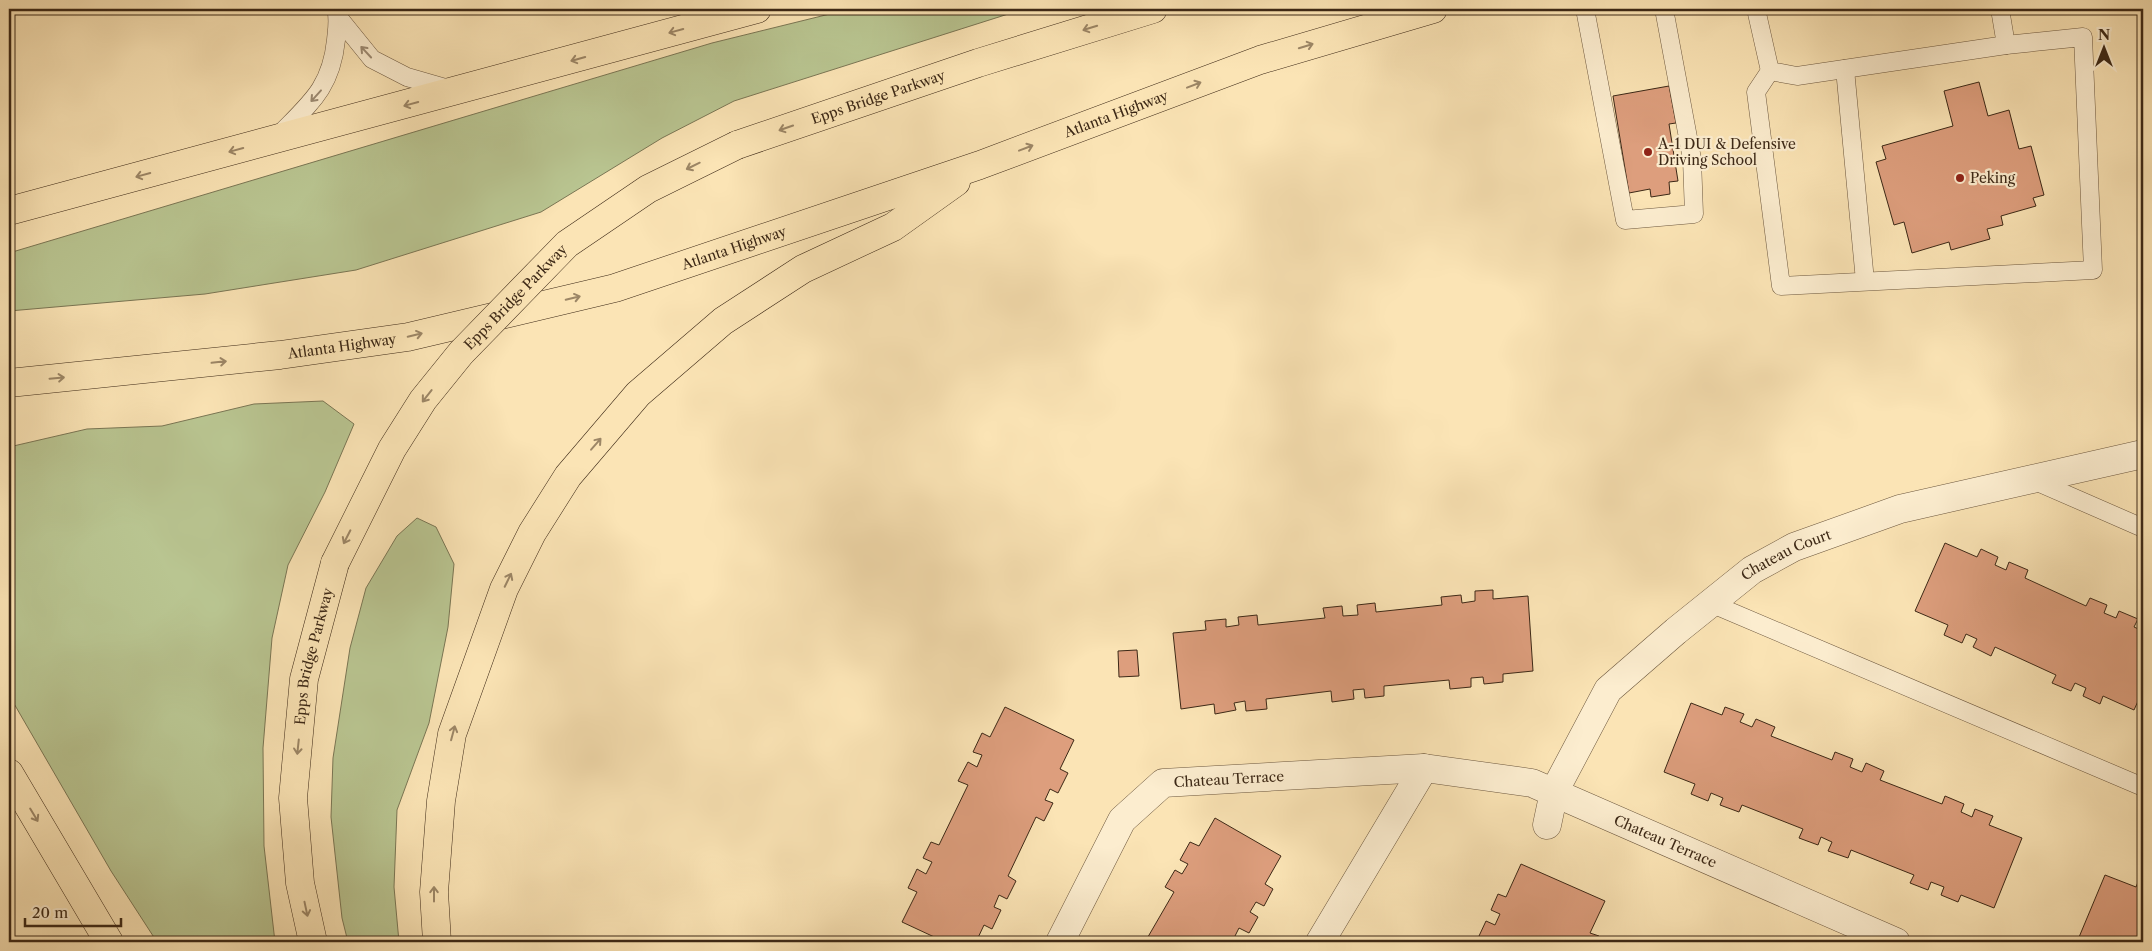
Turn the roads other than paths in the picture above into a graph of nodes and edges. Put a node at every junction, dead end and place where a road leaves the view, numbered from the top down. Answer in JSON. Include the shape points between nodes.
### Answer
{"nodes":[{"id":1,"x":757,"y":9,"type":"edge"},
{"id":2,"x":1153,"y":9,"type":"edge"},
{"id":3,"x":1433,"y":9,"type":"edge"},
{"id":4,"x":1586,"y":9,"type":"edge"},
{"id":5,"x":1664,"y":9,"type":"edge"},
{"id":6,"x":1756,"y":9,"type":"edge"},
{"id":7,"x":2000,"y":9,"type":"edge"},
{"id":8,"x":337,"y":13,"type":"edge"},
{"id":9,"x":717,"y":15,"type":"edge"},
{"id":10,"x":2006,"y":46,"type":"junction"},
{"id":11,"x":1845,"y":69,"type":"junction"},
{"id":12,"x":1770,"y":71,"type":"junction"},
{"id":13,"x":458,"y":91,"type":"junction"},
{"id":14,"x":275,"y":139,"type":"junction"},
{"id":15,"x":980,"y":165,"type":"junction"},
{"id":16,"x":9,"y":211,"type":"edge"},
{"id":17,"x":1865,"y":281,"type":"junction"},
{"id":18,"x":9,"y":383,"type":"edge"},
{"id":19,"x":2143,"y":454,"type":"edge"},
{"id":20,"x":2030,"y":478,"type":"junction"},
{"id":21,"x":2143,"y":528,"type":"edge"},
{"id":22,"x":1710,"y":602,"type":"junction"},
{"id":23,"x":1424,"y":768,"type":"junction"},
{"id":24,"x":9,"y":774,"type":"edge"},
{"id":25,"x":2143,"y":788,"type":"edge"},
{"id":26,"x":1554,"y":792,"type":"junction"},
{"id":27,"x":1547,"y":825,"type":"dead end"},
{"id":28,"x":109,"y":942,"type":"edge"},
{"id":29,"x":313,"y":942,"type":"edge"},
{"id":30,"x":437,"y":942,"type":"edge"},
{"id":31,"x":1060,"y":942,"type":"edge"},
{"id":32,"x":1320,"y":942,"type":"edge"},
{"id":33,"x":1896,"y":942,"type":"edge"}],
"edges":[{"from":1,"to":9,"type":"main road"},
{"from":2,"to":29,"type":"main road","name":"Epps Bridge Parkway","one_way":true,"bridge":true,"via":[[978,63],[737,145],[648,189],[567,244],[461,353],[424,400],[392,449],[335,563],[304,679],[293,798],[300,883]]},
{"from":15,"to":3,"type":"main road","name":"Atlanta Highway","one_way":true,"via":[[1260,60]]},
{"from":4,"to":5,"type":"lane","via":[[1625,220],[1694,214],[1692,159]]},
{"from":6,"to":12,"type":"lane"},
{"from":7,"to":10,"type":"lane"},
{"from":13,"to":8,"type":"lane","one_way":true,"via":[[407,77],[372,59]]},
{"from":8,"to":14,"type":"lane","one_way":true,"via":[[333,66],[323,88]]},
{"from":9,"to":13,"type":"main road","one_way":true},
{"from":10,"to":11,"type":"lane"},
{"from":10,"to":17,"type":"lane","via":[[2083,37],[2093,270]]},
{"from":11,"to":12,"type":"lane","via":[[1797,76]]},
{"from":11,"to":17,"type":"lane"},
{"from":12,"to":17,"type":"lane","via":[[1756,92],[1781,286]]},
{"from":13,"to":14,"type":"main road","one_way":true},
{"from":14,"to":16,"type":"main road","one_way":true},
{"from":18,"to":15,"type":"main road","name":"Atlanta Highway","one_way":true,"via":[[270,356],[408,337],[615,288]]},
{"from":30,"to":15,"type":"main road","one_way":true,"via":[[434,892],[441,801],[452,734],[504,589],[532,533],[568,476],[638,394],[723,321],[803,269],[893,227]]},
{"from":19,"to":20,"type":"street","name":"Chateau Court"},
{"from":20,"to":21,"type":"lane"},
{"from":20,"to":22,"type":"street","name":"Chateau Court","via":[[1900,509],[1794,547],[1752,570]]},
{"from":22,"to":25,"type":"lane"},
{"from":22,"to":26,"type":"street","name":"Chateau Court","via":[[1608,690]]},
{"from":23,"to":26,"type":"street","name":"Chateau Terrace","via":[[1532,783]]},
{"from":23,"to":31,"type":"street","name":"Chateau Terrace","via":[[1163,783],[1122,820]]},
{"from":23,"to":32,"type":"street"},
{"from":24,"to":28,"type":"main road","one_way":true},
{"from":26,"to":27,"type":"street","name":"Chateau Court"},
{"from":26,"to":33,"type":"street","name":"Chateau Terrace"}]}
